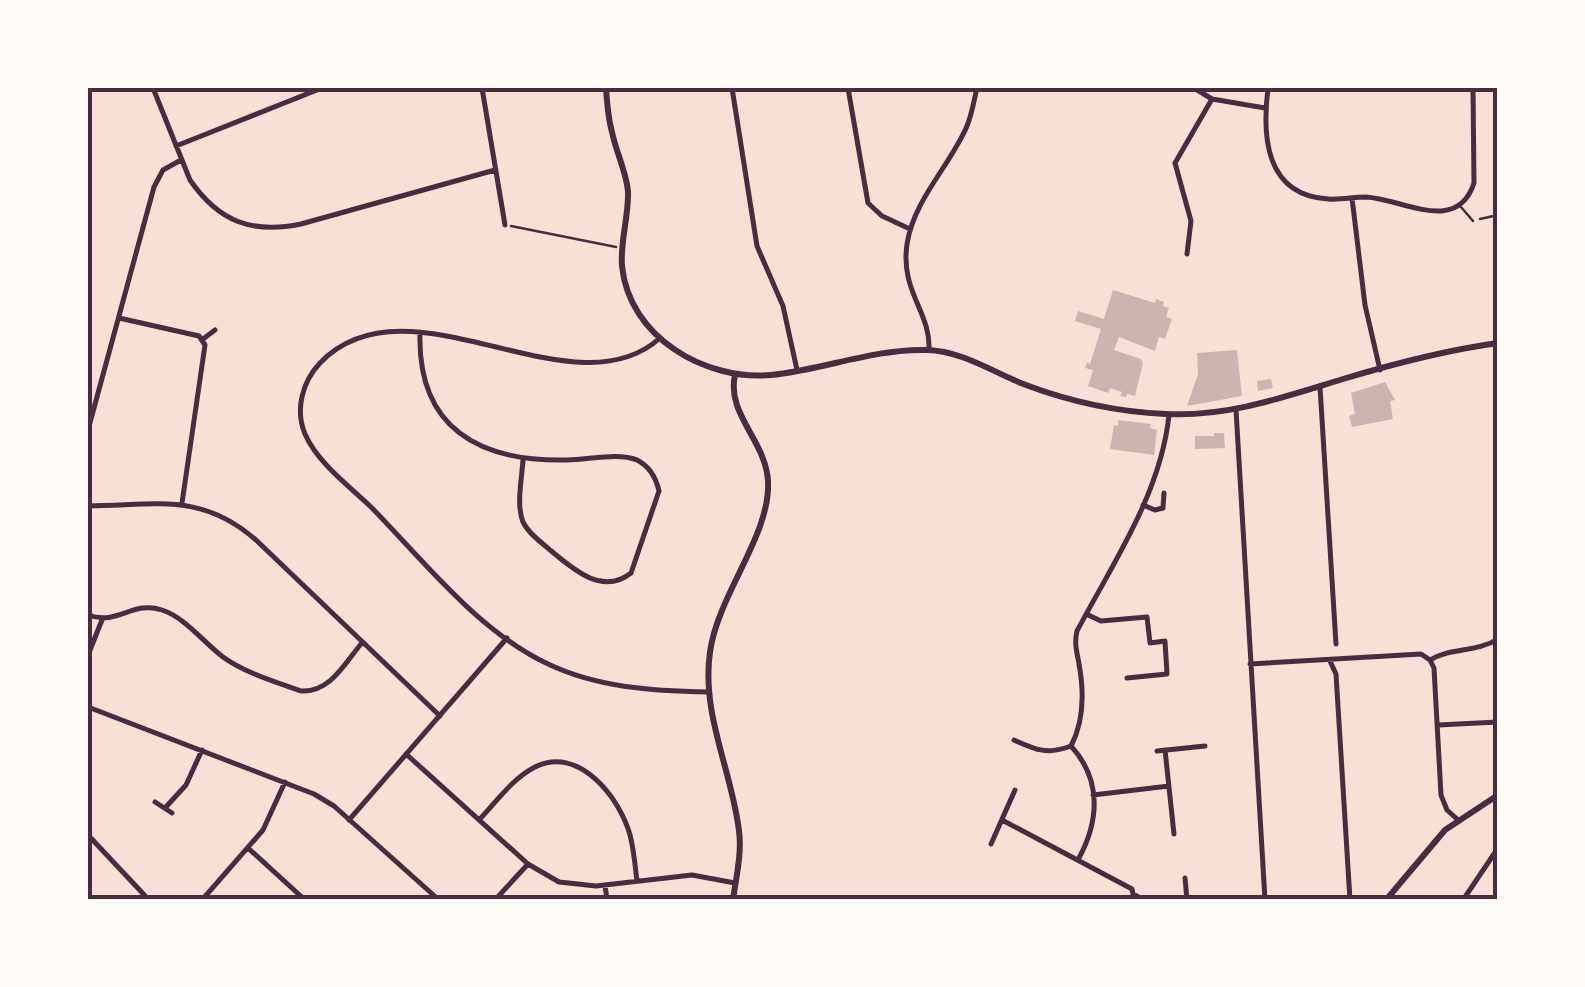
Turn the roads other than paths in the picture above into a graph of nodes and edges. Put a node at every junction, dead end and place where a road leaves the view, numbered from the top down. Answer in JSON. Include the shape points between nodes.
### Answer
{"nodes":[{"id":1,"x":153,"y":88,"type":"edge"},
{"id":2,"x":322,"y":88,"type":"edge"},
{"id":3,"x":482,"y":88,"type":"edge"},
{"id":4,"x":606,"y":88,"type":"edge"},
{"id":5,"x":732,"y":88,"type":"edge"},
{"id":6,"x":848,"y":88,"type":"edge"},
{"id":7,"x":977,"y":88,"type":"edge"},
{"id":8,"x":1194,"y":88,"type":"edge"},
{"id":9,"x":1268,"y":88,"type":"edge"},
{"id":10,"x":1326,"y":88,"type":"edge"},
{"id":11,"x":1349,"y":88,"type":"edge"},
{"id":12,"x":1473,"y":88,"type":"edge"},
{"id":13,"x":1212,"y":99,"type":"junction"},
{"id":14,"x":1266,"y":108,"type":"junction"},
{"id":15,"x":176,"y":146,"type":"junction"},
{"id":16,"x":182,"y":159,"type":"junction"},
{"id":17,"x":495,"y":170,"type":"junction"},
{"id":18,"x":1352,"y":198,"type":"junction"},
{"id":19,"x":1460,"y":206,"type":"junction"},
{"id":20,"x":1473,"y":221,"type":"road end"},
{"id":21,"x":505,"y":225,"type":"road end"},
{"id":22,"x":910,"y":228,"type":"junction"},
{"id":23,"x":1187,"y":254,"type":"dead end"},
{"id":24,"x":119,"y":318,"type":"junction"},
{"id":25,"x":215,"y":330,"type":"dead end"},
{"id":26,"x":420,"y":332,"type":"junction"},
{"id":27,"x":660,"y":338,"type":"junction"},
{"id":28,"x":203,"y":339,"type":"junction"},
{"id":29,"x":1498,"y":343,"type":"edge"},
{"id":30,"x":929,"y":350,"type":"junction"},
{"id":31,"x":1380,"y":370,"type":"junction"},
{"id":32,"x":797,"y":371,"type":"junction"},
{"id":33,"x":735,"y":375,"type":"junction"},
{"id":34,"x":1320,"y":387,"type":"junction"},
{"id":35,"x":1236,"y":410,"type":"junction"},
{"id":36,"x":1170,"y":414,"type":"junction"},
{"id":37,"x":88,"y":430,"type":"edge"},
{"id":38,"x":523,"y":460,"type":"junction"},
{"id":39,"x":1164,"y":493,"type":"dead end"},
{"id":40,"x":182,"y":503,"type":"junction"},
{"id":41,"x":1144,"y":505,"type":"junction"},
{"id":42,"x":88,"y":506,"type":"edge"},
{"id":43,"x":1086,"y":614,"type":"junction"},
{"id":44,"x":88,"y":615,"type":"edge"},
{"id":45,"x":102,"y":620,"type":"junction"},
{"id":46,"x":506,"y":638,"type":"junction"},
{"id":47,"x":1498,"y":639,"type":"edge"},
{"id":48,"x":362,"y":643,"type":"junction"},
{"id":49,"x":1336,"y":644,"type":"dead end"},
{"id":50,"x":88,"y":655,"type":"edge"},
{"id":51,"x":1327,"y":660,"type":"junction"},
{"id":52,"x":1430,"y":660,"type":"junction"},
{"id":53,"x":1250,"y":664,"type":"junction"},
{"id":54,"x":1127,"y":678,"type":"dead end"},
{"id":55,"x":709,"y":692,"type":"junction"},
{"id":56,"x":88,"y":707,"type":"edge"},
{"id":57,"x":440,"y":716,"type":"junction"},
{"id":58,"x":1498,"y":722,"type":"edge"},
{"id":59,"x":1438,"y":725,"type":"junction"},
{"id":60,"x":1014,"y":740,"type":"dead end"},
{"id":61,"x":1071,"y":746,"type":"junction"},
{"id":62,"x":1205,"y":746,"type":"dead end"},
{"id":63,"x":202,"y":750,"type":"junction"},
{"id":64,"x":406,"y":754,"type":"junction"},
{"id":65,"x":285,"y":782,"type":"junction"},
{"id":66,"x":1169,"y":786,"type":"junction"},
{"id":67,"x":1015,"y":790,"type":"dead end"},
{"id":68,"x":1093,"y":795,"type":"junction"},
{"id":69,"x":1498,"y":796,"type":"edge"},
{"id":70,"x":155,"y":802,"type":"dead end"},
{"id":71,"x":165,"y":808,"type":"junction"},
{"id":72,"x":172,"y":812,"type":"dead end"},
{"id":73,"x":349,"y":820,"type":"junction"},
{"id":74,"x":479,"y":820,"type":"junction"},
{"id":75,"x":1002,"y":820,"type":"junction"},
{"id":76,"x":1457,"y":820,"type":"junction"},
{"id":77,"x":1174,"y":834,"type":"dead end"},
{"id":78,"x":88,"y":835,"type":"edge"},
{"id":79,"x":991,"y":844,"type":"dead end"},
{"id":80,"x":248,"y":848,"type":"junction"},
{"id":81,"x":1498,"y":848,"type":"edge"},
{"id":82,"x":1079,"y":858,"type":"junction"},
{"id":83,"x":528,"y":864,"type":"junction"},
{"id":84,"x":1185,"y":878,"type":"dead end"},
{"id":85,"x":637,"y":881,"type":"junction"},
{"id":86,"x":735,"y":883,"type":"junction"},
{"id":87,"x":605,"y":885,"type":"junction"},
{"id":88,"x":150,"y":900,"type":"edge"},
{"id":89,"x":202,"y":900,"type":"edge"},
{"id":90,"x":306,"y":900,"type":"edge"},
{"id":91,"x":439,"y":900,"type":"edge"},
{"id":92,"x":495,"y":900,"type":"edge"},
{"id":93,"x":607,"y":900,"type":"edge"},
{"id":94,"x":733,"y":900,"type":"edge"},
{"id":95,"x":1144,"y":900,"type":"edge"},
{"id":96,"x":1187,"y":900,"type":"edge"},
{"id":97,"x":1265,"y":900,"type":"edge"},
{"id":98,"x":1350,"y":900,"type":"edge"},
{"id":99,"x":1386,"y":900,"type":"edge"},
{"id":100,"x":1463,"y":900,"type":"edge"}],
"edges":[{"from":1,"to":15,"type":"street"},
{"from":2,"to":15,"type":"street"},
{"from":3,"to":17,"type":"street"},
{"from":4,"to":27,"type":"street","via":[[628,188],[622,248],[628,291]]},
{"from":5,"to":32,"type":"street","via":[[756,246],[783,306]]},
{"from":6,"to":22,"type":"street","via":[[868,203]]},
{"from":7,"to":22,"type":"street","via":[[968,123]]},
{"from":8,"to":13,"type":"street"},
{"from":9,"to":14,"type":"street"},
{"from":10,"to":11,"type":"street"},
{"from":12,"to":19,"type":"street","via":[[1474,183]]},
{"from":13,"to":14,"type":"street"},
{"from":13,"to":23,"type":"street","via":[[1175,163],[1191,221]]},
{"from":14,"to":18,"type":"street","via":[[1268,150],[1290,185],[1314,197]]},
{"from":15,"to":16,"type":"street"},
{"from":16,"to":17,"type":"street","via":[[198,192],[217,211],[272,230]]},
{"from":16,"to":24,"type":"street","via":[[163,170],[154,187]]},
{"from":17,"to":21,"type":"street"},
{"from":18,"to":19,"type":"street","via":[[1430,212]]},
{"from":18,"to":31,"type":"street"},
{"from":19,"to":20,"type":"lane"},
{"from":22,"to":30,"type":"street","via":[[907,278],[928,328]]},
{"from":24,"to":28,"type":"street"},
{"from":24,"to":37,"type":"street"},
{"from":25,"to":28,"type":"street"},
{"from":26,"to":27,"type":"street","via":[[585,362],[635,355]]},
{"from":26,"to":38,"type":"street","via":[[421,374],[434,406],[478,444]]},
{"from":26,"to":46,"type":"street","via":[[372,335],[327,357],[306,383],[304,430],[344,481]]},
{"from":27,"to":33,"type":"street","via":[[693,361]]},
{"from":28,"to":40,"type":"street"},
{"from":29,"to":31,"type":"street"},
{"from":30,"to":32,"type":"street"},
{"from":30,"to":36,"type":"street","via":[[1080,402]]},
{"from":31,"to":34,"type":"street"},
{"from":32,"to":33,"type":"street"},
{"from":33,"to":55,"type":"street","via":[[733,397],[764,456],[768,495],[718,620]]},
{"from":34,"to":35,"type":"street"},
{"from":34,"to":49,"type":"street"},
{"from":35,"to":36,"type":"street"},
{"from":35,"to":53,"type":"street"},
{"from":36,"to":41,"type":"street"},
{"from":38,"to":38,"type":"street","via":[[628,458],[646,466],[658,499],[631,573],[599,582],[578,573],[526,528]]},
{"from":39,"to":41,"type":"street","via":[[1163,508]]},
{"from":40,"to":42,"type":"street"},
{"from":40,"to":48,"type":"street","via":[[242,528]]},
{"from":41,"to":43,"type":"street"},
{"from":43,"to":54,"type":"street","via":[[1101,621],[1147,617],[1150,643],[1164,641],[1167,674]]},
{"from":43,"to":61,"type":"street","via":[[1074,644],[1082,710]]},
{"from":44,"to":45,"type":"street"},
{"from":45,"to":48,"type":"street","via":[[141,608],[164,610],[230,662],[301,692],[327,684]]},
{"from":45,"to":50,"type":"street"},
{"from":46,"to":55,"type":"street","via":[[544,662],[603,682]]},
{"from":46,"to":57,"type":"street"},
{"from":47,"to":52,"type":"street"},
{"from":48,"to":57,"type":"street"},
{"from":51,"to":52,"type":"street","via":[[1420,654]]},
{"from":51,"to":53,"type":"street"},
{"from":51,"to":98,"type":"street","via":[[1336,674]]},
{"from":52,"to":59,"type":"street"},
{"from":53,"to":97,"type":"street"},
{"from":55,"to":86,"type":"street","via":[[740,836]]},
{"from":56,"to":63,"type":"street"},
{"from":57,"to":64,"type":"street"},
{"from":58,"to":59,"type":"street"},
{"from":59,"to":76,"type":"street","via":[[1442,802]]},
{"from":60,"to":61,"type":"street","via":[[1039,752]]},
{"from":61,"to":68,"type":"street"},
{"from":62,"to":66,"type":"street","via":[[1161,750]]},
{"from":63,"to":65,"type":"street"},
{"from":63,"to":71,"type":"street","via":[[186,785]]},
{"from":64,"to":73,"type":"street"},
{"from":64,"to":74,"type":"street"},
{"from":65,"to":73,"type":"street"},
{"from":65,"to":80,"type":"street"},
{"from":66,"to":68,"type":"street"},
{"from":66,"to":77,"type":"street"},
{"from":67,"to":75,"type":"street"},
{"from":68,"to":82,"type":"street","via":[[1093,833]]},
{"from":69,"to":76,"type":"street"},
{"from":70,"to":71,"type":"street"},
{"from":71,"to":72,"type":"street"},
{"from":73,"to":91,"type":"street"},
{"from":74,"to":83,"type":"street"},
{"from":74,"to":85,"type":"street","via":[[526,773],[550,762],[568,763],[596,779],[624,818]]},
{"from":75,"to":79,"type":"street"},
{"from":75,"to":82,"type":"street"},
{"from":76,"to":99,"type":"street"},
{"from":78,"to":88,"type":"street"},
{"from":80,"to":89,"type":"street"},
{"from":80,"to":90,"type":"street"},
{"from":81,"to":100,"type":"street"},
{"from":82,"to":95,"type":"street"},
{"from":83,"to":87,"type":"street","via":[[572,886]]},
{"from":83,"to":92,"type":"street"},
{"from":84,"to":96,"type":"street"},
{"from":85,"to":86,"type":"street","via":[[692,875]]},
{"from":85,"to":87,"type":"street"},
{"from":86,"to":94,"type":"street"},
{"from":87,"to":93,"type":"street"}]}
